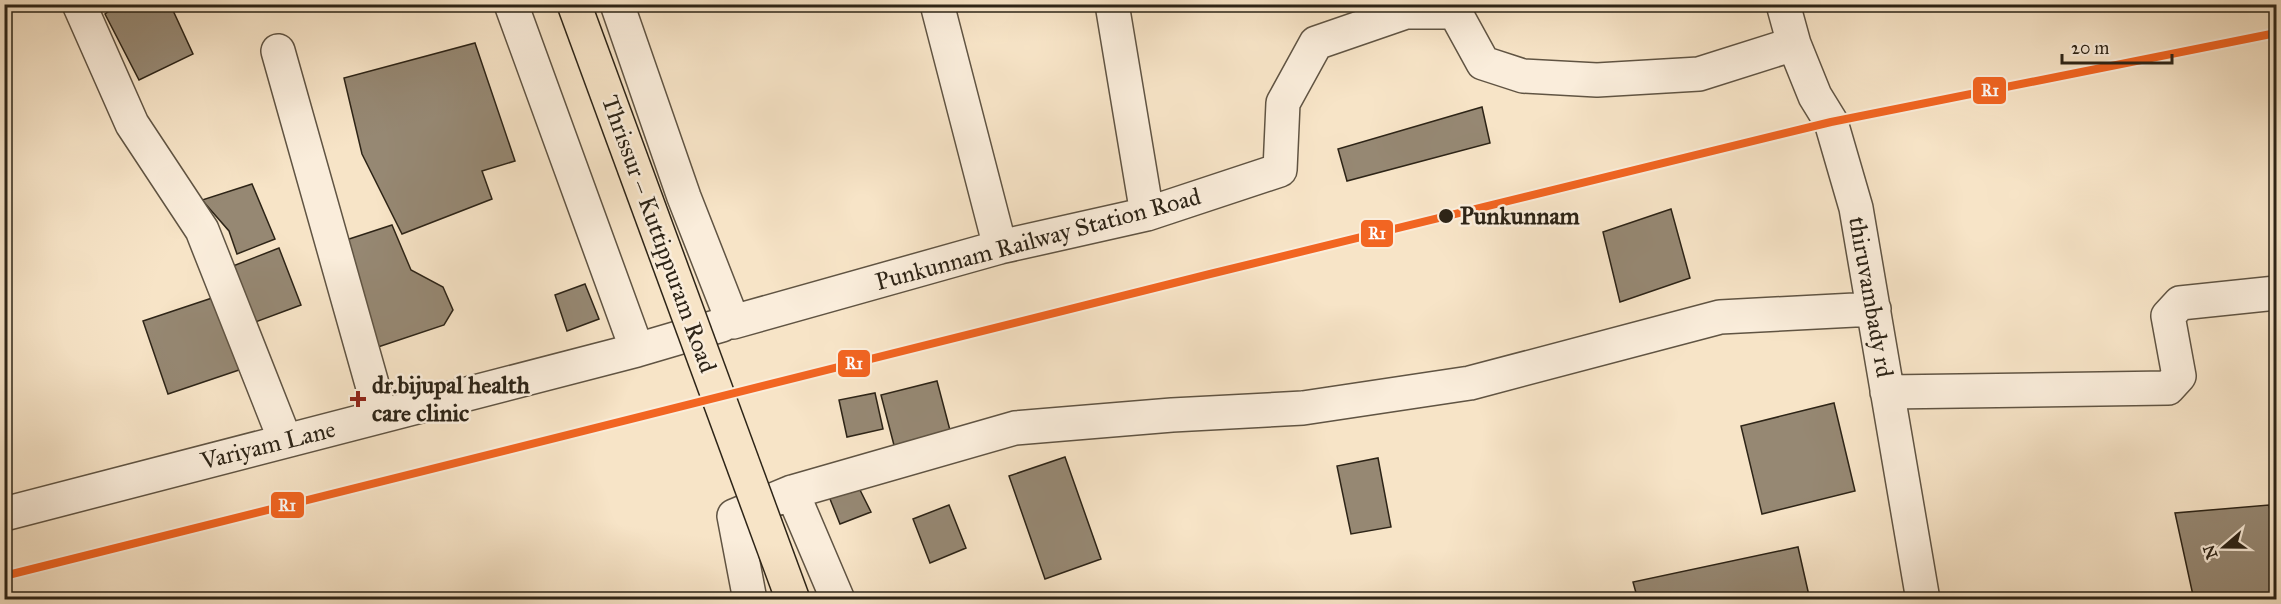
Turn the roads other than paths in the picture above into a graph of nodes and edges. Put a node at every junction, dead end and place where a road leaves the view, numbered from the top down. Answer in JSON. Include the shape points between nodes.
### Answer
{"nodes":[{"id":1,"x":79,"y":4,"type":"edge"},
{"id":2,"x":511,"y":4,"type":"edge"},
{"id":3,"x":573,"y":4,"type":"edge"},
{"id":4,"x":617,"y":4,"type":"edge"},
{"id":5,"x":937,"y":4,"type":"edge"},
{"id":6,"x":1112,"y":4,"type":"edge"},
{"id":7,"x":1783,"y":4,"type":"edge"},
{"id":8,"x":1406,"y":8,"type":"edge"},
{"id":9,"x":1794,"y":44,"type":"junction"},
{"id":10,"x":278,"y":51,"type":"dead end"},
{"id":11,"x":1147,"y":214,"type":"junction"},
{"id":12,"x":1000,"y":247,"type":"junction"},
{"id":13,"x":2277,"y":293,"type":"edge"},
{"id":14,"x":1874,"y":309,"type":"junction"},
{"id":15,"x":733,"y":322,"type":"junction"},
{"id":16,"x":637,"y":350,"type":"junction"},
{"id":17,"x":1887,"y":392,"type":"junction"},
{"id":18,"x":381,"y":416,"type":"junction"},
{"id":19,"x":285,"y":440,"type":"junction"},
{"id":20,"x":792,"y":492,"type":"junction"},
{"id":21,"x":4,"y":514,"type":"edge"},
{"id":22,"x":750,"y":600,"type":"edge"},
{"id":23,"x":794,"y":600,"type":"edge"},
{"id":24,"x":838,"y":600,"type":"edge"},
{"id":25,"x":1923,"y":600,"type":"edge"}],
"edges":[{"from":1,"to":19,"type":"street","via":[[132,124],[202,230]]},
{"from":2,"to":16,"type":"street"},
{"from":3,"to":23,"type":"main road","name":"Thrissur – Kuttippuram Road","bridge":true},
{"from":4,"to":15,"type":"street","via":[[680,187]]},
{"from":5,"to":12,"type":"street"},
{"from":6,"to":11,"type":"street"},
{"from":7,"to":9,"type":"street","name":"thiruvambady rd"},
{"from":8,"to":9,"type":"street","name":"Punkunnam Railway Station Road","via":[[1455,12],[1483,63],[1523,76],[1597,80],[1699,75]]},
{"from":8,"to":11,"type":"street","name":"Punkunnam Railway Station Road","via":[[1316,43],[1284,103],[1280,170]]},
{"from":9,"to":14,"type":"street","name":"thiruvambady rd","via":[[1815,96],[1831,122],[1856,208]]},
{"from":10,"to":18,"type":"street"},
{"from":11,"to":12,"type":"street","name":"Punkunnam Railway Station Road"},
{"from":12,"to":15,"type":"street","name":"Punkunnam Railway Station Road"},
{"from":13,"to":17,"type":"street","via":[[2180,303],[2168,316],[2179,376],[2168,388]]},
{"from":14,"to":17,"type":"street","name":"thiruvambady rd"},
{"from":14,"to":20,"type":"street","via":[[1720,317],[1470,383],[1303,408],[1015,428]]},
{"from":15,"to":16,"type":"street","name":"Punkunnam Railway Station Road"},
{"from":16,"to":18,"type":"street","name":"Variyam Lane"},
{"from":17,"to":25,"type":"street","name":"thiruvambady rd"},
{"from":18,"to":19,"type":"street","name":"Variyam Lane"},
{"from":19,"to":21,"type":"street","name":"Variyam Lane"},
{"from":20,"to":22,"type":"street","via":[[734,516]]},
{"from":20,"to":24,"type":"street"}]}
